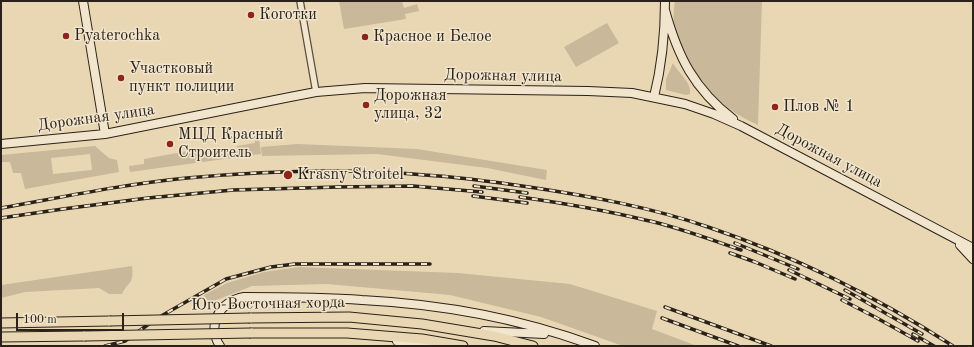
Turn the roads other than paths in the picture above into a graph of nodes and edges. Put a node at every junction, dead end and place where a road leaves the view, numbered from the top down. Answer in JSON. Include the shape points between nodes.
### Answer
{"nodes":[{"id":1,"x":83,"y":1,"type":"edge"},
{"id":2,"x":300,"y":1,"type":"edge"},
{"id":3,"x":665,"y":5,"type":"edge"},
{"id":4,"x":316,"y":92,"type":"junction"},
{"id":5,"x":654,"y":97,"type":"junction"},
{"id":6,"x":741,"y":126,"type":"junction"},
{"id":7,"x":105,"y":134,"type":"junction"},
{"id":8,"x":1,"y":144,"type":"edge"},
{"id":9,"x":954,"y":239,"type":"junction"},
{"id":10,"x":973,"y":248,"type":"edge"},
{"id":11,"x":973,"y":259,"type":"edge"},
{"id":12,"x":1,"y":322,"type":"edge"},
{"id":13,"x":464,"y":331,"type":"junction"},
{"id":14,"x":347,"y":333,"type":"junction"},
{"id":15,"x":565,"y":336,"type":"junction"},
{"id":16,"x":1,"y":337,"type":"edge"},
{"id":17,"x":220,"y":346,"type":"edge"},
{"id":18,"x":430,"y":346,"type":"edge"},
{"id":19,"x":463,"y":346,"type":"edge"},
{"id":20,"x":533,"y":346,"type":"edge"},
{"id":21,"x":595,"y":346,"type":"edge"}],
"edges":[{"from":1,"to":7,"type":"main road"},
{"from":2,"to":4,"type":"street"},
{"from":3,"to":5,"type":"main road","via":[[661,68]]},
{"from":3,"to":6,"type":"main road","via":[[678,51],[696,83]]},
{"from":4,"to":5,"type":"main road","name":"Дорожная улица","via":[[365,88],[632,93]]},
{"from":4,"to":7,"type":"main road","name":"Дорожная улица"},
{"from":5,"to":6,"type":"main road","name":"Дорожная улица","via":[[699,109]]},
{"from":6,"to":9,"type":"main road","name":"Дорожная улица"},
{"from":7,"to":8,"type":"main road","name":"Дорожная улица"},
{"from":9,"to":10,"type":"main road","name":"Дорожная улица"},
{"from":9,"to":11,"type":"main road"},
{"from":12,"to":13,"type":"main road","name":"Юго-Восточная хорда","bridge":true,"via":[[349,318],[422,324]]},
{"from":13,"to":15,"type":"main road"},
{"from":13,"to":20,"type":"main road","name":"Юго-Восточная хорда"},
{"from":14,"to":16,"type":"main road","name":"Юго-Восточная хорда","bridge":true},
{"from":14,"to":18,"type":"main road"},
{"from":14,"to":19,"type":"main road","name":"Юго-Восточная хорда","via":[[422,339]]},
{"from":15,"to":17,"type":"main road","via":[[495,318],[431,306],[363,300],[244,297],[232,300],[217,316],[215,333]]},
{"from":15,"to":21,"type":"main road"}]}
